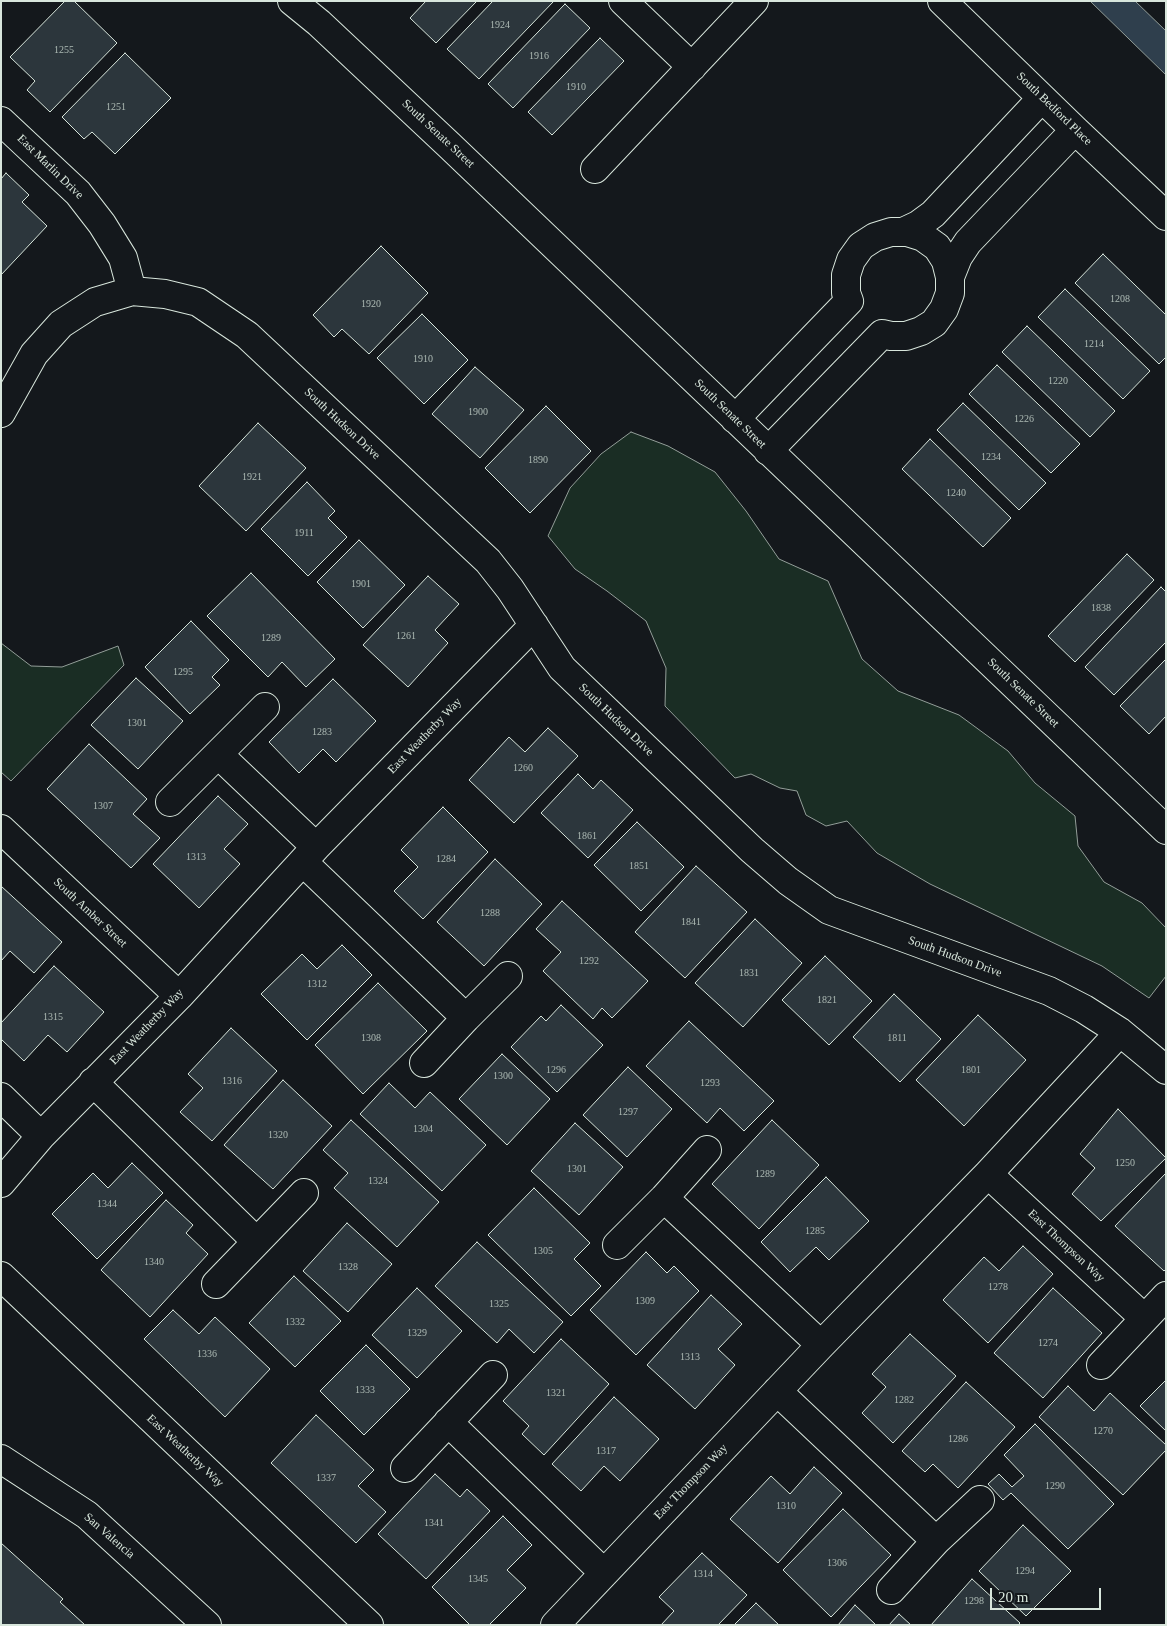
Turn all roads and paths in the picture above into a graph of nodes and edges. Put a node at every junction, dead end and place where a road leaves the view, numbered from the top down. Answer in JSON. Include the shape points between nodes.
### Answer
{"nodes":[{"id":1,"x":292,"y":1,"type":"edge"},
{"id":2,"x":623,"y":1,"type":"edge"},
{"id":3,"x":754,"y":1,"type":"edge"},
{"id":4,"x":942,"y":1,"type":"edge"},
{"id":5,"x":692,"y":66,"type":"junction"},
{"id":6,"x":1042,"y":98,"type":"junction"},
{"id":7,"x":1,"y":121,"type":"edge"},
{"id":8,"x":1075,"y":130,"type":"junction"},
{"id":9,"x":595,"y":169,"type":"dead end"},
{"id":10,"x":1166,"y":216,"type":"edge"},
{"id":11,"x":903,"y":232,"type":"junction"},
{"id":12,"x":950,"y":277,"type":"junction"},
{"id":13,"x":132,"y":291,"type":"junction"},
{"id":14,"x":1,"y":412,"type":"edge"},
{"id":15,"x":735,"y":419,"type":"junction"},
{"id":16,"x":768,"y":451,"type":"junction"},
{"id":17,"x":534,"y":625,"type":"junction"},
{"id":18,"x":265,"y":707,"type":"dead end"},
{"id":19,"x":218,"y":754,"type":"junction"},
{"id":20,"x":170,"y":802,"type":"dead end"},
{"id":21,"x":1,"y":830,"type":"edge"},
{"id":22,"x":1166,"y":830,"type":"edge"},
{"id":23,"x":309,"y":855,"type":"junction"},
{"id":24,"x":508,"y":976,"type":"dead end"},
{"id":25,"x":179,"y":996,"type":"junction"},
{"id":26,"x":466,"y":1018,"type":"junction"},
{"id":27,"x":1120,"y":1032,"type":"junction"},
{"id":28,"x":424,"y":1063,"type":"dead end"},
{"id":29,"x":1166,"y":1070,"type":"edge"},
{"id":30,"x":93,"y":1082,"type":"junction"},
{"id":31,"x":1,"y":1097,"type":"edge"},
{"id":32,"x":41,"y":1136,"type":"junction"},
{"id":33,"x":707,"y":1150,"type":"dead end"},
{"id":34,"x":988,"y":1174,"type":"junction"},
{"id":35,"x":1,"y":1183,"type":"edge"},
{"id":36,"x":304,"y":1193,"type":"dead end"},
{"id":37,"x":664,"y":1198,"type":"junction"},
{"id":38,"x":256,"y":1241,"type":"junction"},
{"id":39,"x":617,"y":1245,"type":"dead end"},
{"id":40,"x":1,"y":1276,"type":"edge"},
{"id":41,"x":216,"y":1284,"type":"dead end"},
{"id":42,"x":1166,"y":1296,"type":"edge"},
{"id":43,"x":1144,"y":1318,"type":"junction"},
{"id":44,"x":821,"y":1345,"type":"junction"},
{"id":45,"x":1100,"y":1365,"type":"dead end"},
{"id":46,"x":493,"y":1375,"type":"dead end"},
{"id":47,"x":777,"y":1391,"type":"junction"},
{"id":48,"x":448,"y":1422,"type":"junction"},
{"id":49,"x":1,"y":1459,"type":"edge"},
{"id":50,"x":405,"y":1468,"type":"dead end"},
{"id":51,"x":980,"y":1500,"type":"dead end"},
{"id":52,"x":936,"y":1542,"type":"junction"},
{"id":53,"x":604,"y":1573,"type":"junction"},
{"id":54,"x":891,"y":1590,"type":"dead end"},
{"id":55,"x":567,"y":1621,"type":"edge"},
{"id":56,"x":207,"y":1625,"type":"edge"},
{"id":57,"x":369,"y":1625,"type":"edge"}],
"edges":[{"from":1,"to":15,"type":"street","name":"South Senate Street","via":[[450,146]]},
{"from":2,"to":5,"type":"street"},
{"from":3,"to":5,"type":"street"},
{"from":4,"to":6,"type":"street","name":"South Bedford Place"},
{"from":5,"to":9,"type":"street"},
{"from":6,"to":8,"type":"street","name":"South Bedford Place"},
{"from":6,"to":11,"type":"street","via":[[933,214]]},
{"from":7,"to":13,"type":"street","name":"East Marlin Drive","via":[[78,193],[102,224],[122,258]]},
{"from":8,"to":10,"type":"street","name":"South Bedford Place"},
{"from":8,"to":12,"type":"street","via":[[968,242]]},
{"from":11,"to":12,"type":"street","via":[[923,237],[936,247],[946,261]]},
{"from":11,"to":15,"type":"street","via":[[875,237],[861,246],[851,260],[846,276],[848,301]]},
{"from":12,"to":16,"type":"street","via":[[950,294],[934,322],[906,336],[882,334]]},
{"from":13,"to":14,"type":"street","via":[[95,302],[61,324],[34,354]]},
{"from":13,"to":17,"type":"street","name":"South Hudson Drive","via":[[198,302],[247,335],[488,561]]},
{"from":15,"to":16,"type":"street","name":"South Senate Street"},
{"from":16,"to":22,"type":"street","name":"South Senate Street"},
{"from":17,"to":23,"type":"street","name":"East Weatherby Way"},
{"from":17,"to":27,"type":"street","name":"South Hudson Drive","via":[[562,668],[788,882],[829,910],[1049,991]]},
{"from":18,"to":19,"type":"street"},
{"from":19,"to":20,"type":"street"},
{"from":19,"to":23,"type":"street"},
{"from":21,"to":25,"type":"street","name":"South Amber Street"},
{"from":23,"to":25,"type":"street","name":"East Weatherby Way"},
{"from":23,"to":26,"type":"street"},
{"from":24,"to":26,"type":"street"},
{"from":25,"to":30,"type":"street","name":"East Weatherby Way"},
{"from":26,"to":28,"type":"street"},
{"from":27,"to":29,"type":"street","name":"South Hudson Drive"},
{"from":27,"to":34,"type":"street","name":"East Thompson Way"},
{"from":30,"to":32,"type":"street","name":"East Weatherby Way"},
{"from":30,"to":38,"type":"street"},
{"from":31,"to":32,"type":"street"},
{"from":32,"to":35,"type":"street","name":"East Weatherby Way"},
{"from":33,"to":37,"type":"street"},
{"from":34,"to":43,"type":"street","name":"East Thompson Way"},
{"from":34,"to":44,"type":"street","name":"East Thompson Way"},
{"from":36,"to":38,"type":"street"},
{"from":37,"to":39,"type":"street"},
{"from":37,"to":44,"type":"street"},
{"from":38,"to":41,"type":"street"},
{"from":40,"to":57,"type":"street","name":"East Weatherby Way"},
{"from":42,"to":43,"type":"street"},
{"from":43,"to":45,"type":"street"},
{"from":44,"to":47,"type":"street","name":"East Thompson Way"},
{"from":46,"to":48,"type":"street"},
{"from":47,"to":52,"type":"street"},
{"from":47,"to":53,"type":"street","name":"East Thompson Way"},
{"from":48,"to":50,"type":"street"},
{"from":48,"to":53,"type":"street"},
{"from":49,"to":56,"type":"street","name":"San Valencia","via":[[87,1515]]},
{"from":51,"to":52,"type":"street"},
{"from":52,"to":54,"type":"street"},
{"from":53,"to":55,"type":"street","name":"East Thompson Way"}]}
